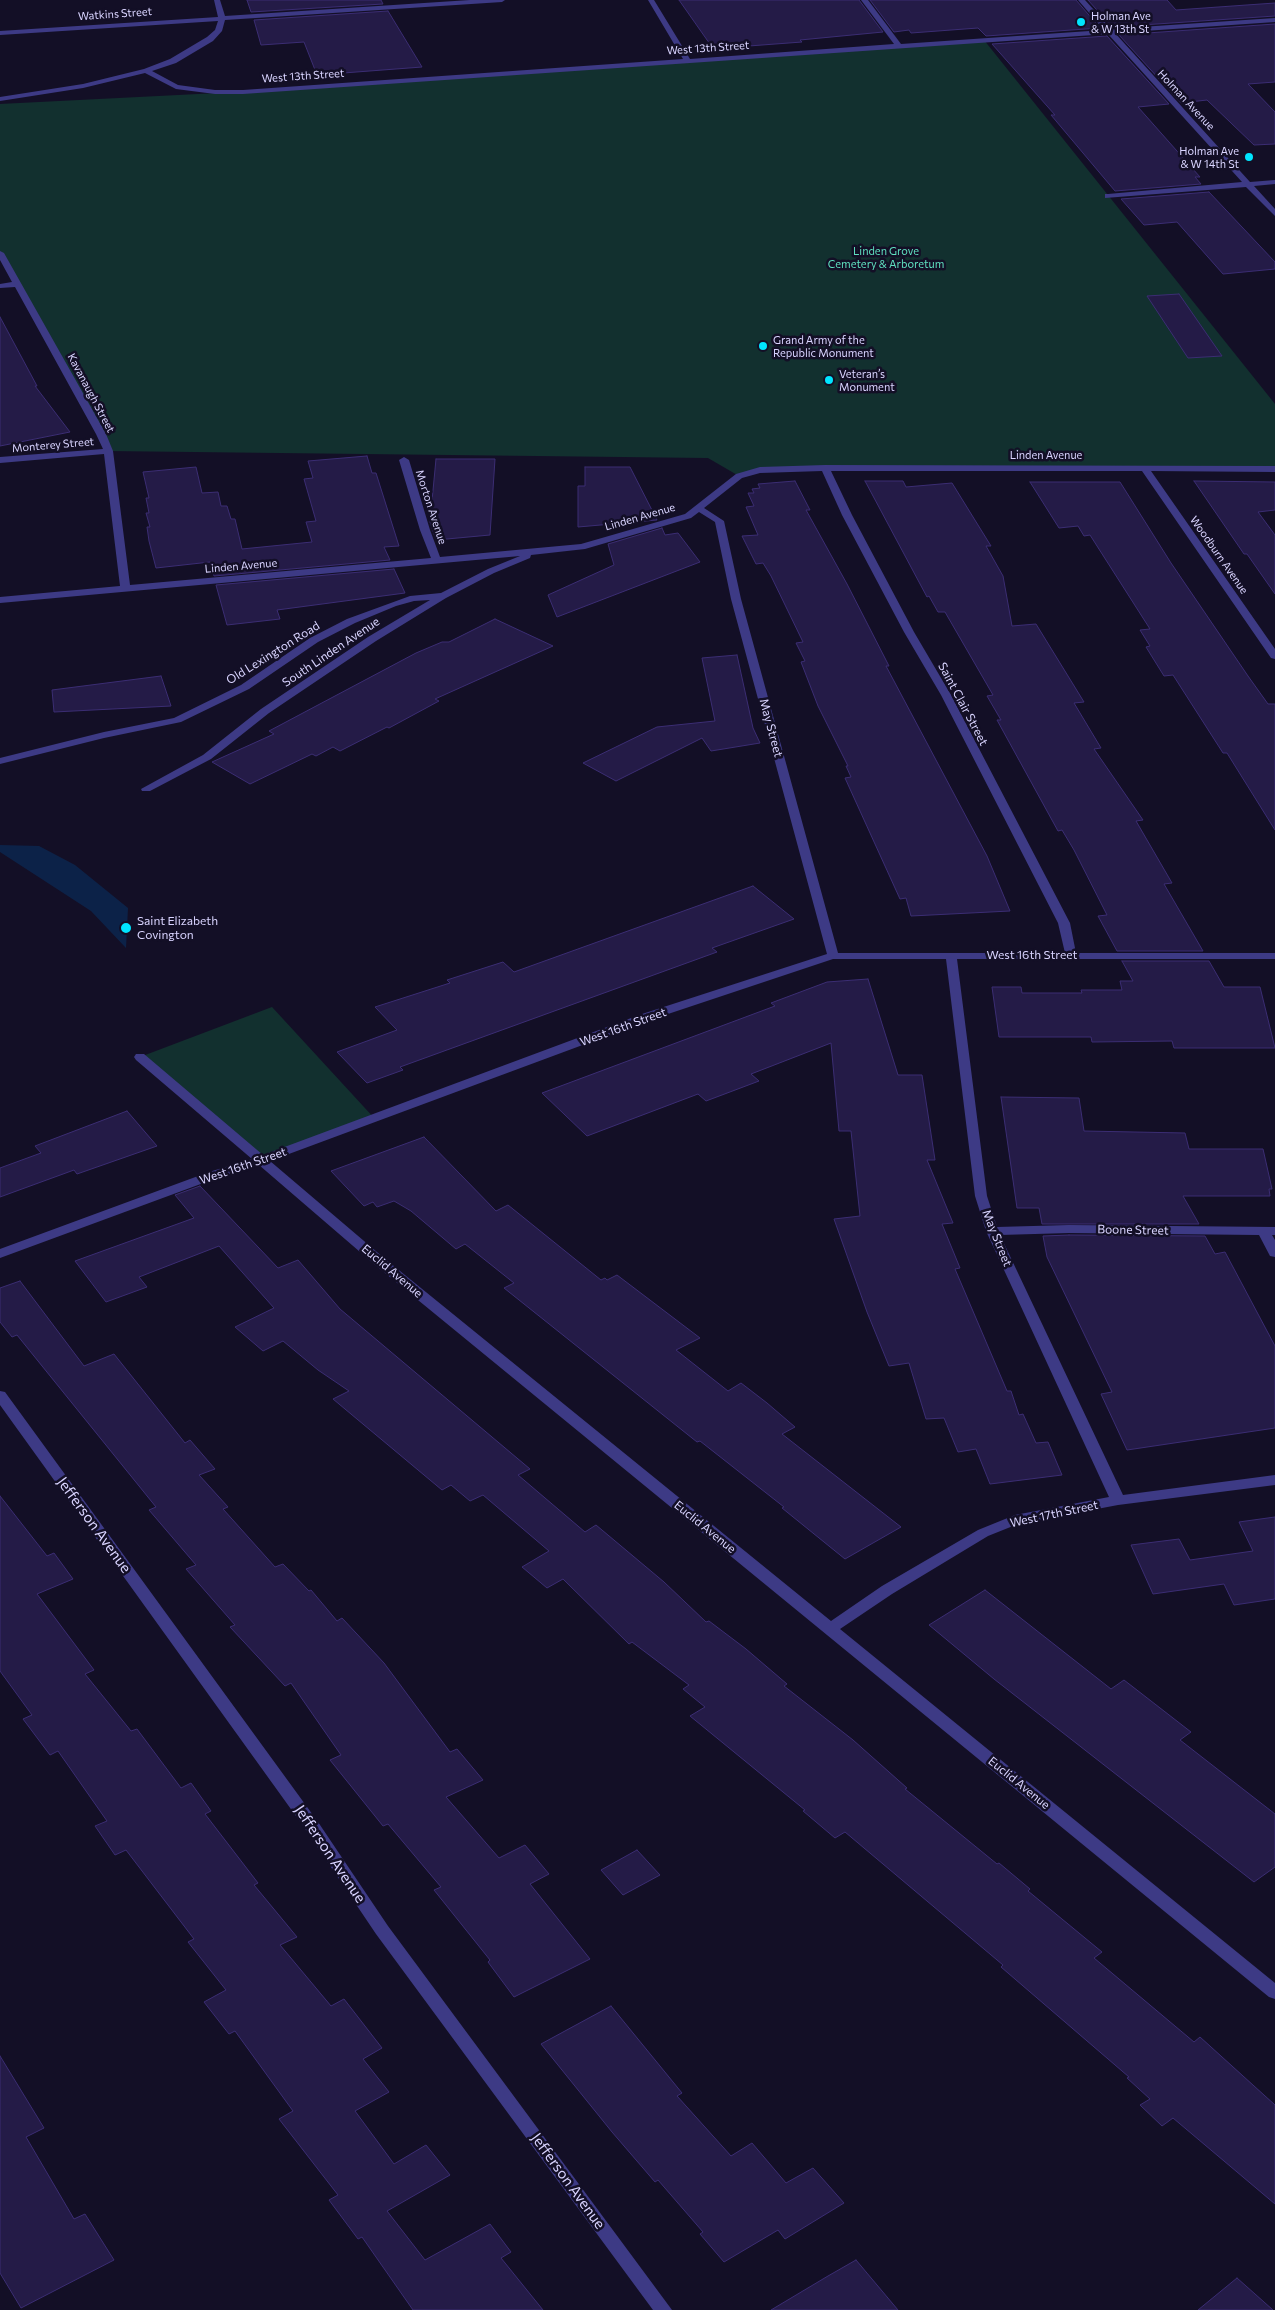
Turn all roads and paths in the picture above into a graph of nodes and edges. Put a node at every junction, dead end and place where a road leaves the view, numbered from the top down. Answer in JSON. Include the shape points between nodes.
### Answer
{"nodes":[{"id":1,"x":217,"y":0,"type":"edge"},
{"id":2,"x":502,"y":0,"type":"edge"},
{"id":3,"x":650,"y":0,"type":"edge"},
{"id":4,"x":864,"y":0,"type":"edge"},
{"id":5,"x":1081,"y":0,"type":"edge"},
{"id":6,"x":222,"y":18,"type":"junction"},
{"id":7,"x":1275,"y":20,"type":"edge"},
{"id":8,"x":1110,"y":31,"type":"junction"},
{"id":9,"x":0,"y":33,"type":"edge"},
{"id":10,"x":898,"y":45,"type":"junction"},
{"id":11,"x":687,"y":60,"type":"junction"},
{"id":12,"x":146,"y":71,"type":"junction"},
{"id":13,"x":0,"y":99,"type":"edge"},
{"id":14,"x":1275,"y":182,"type":"edge"},
{"id":15,"x":1248,"y":184,"type":"junction"},
{"id":16,"x":1108,"y":196,"type":"dead end"},
{"id":17,"x":1275,"y":214,"type":"edge"},
{"id":18,"x":0,"y":252,"type":"edge"},
{"id":19,"x":16,"y":284,"type":"junction"},
{"id":20,"x":0,"y":286,"type":"edge"},
{"id":21,"x":108,"y":451,"type":"junction"},
{"id":22,"x":0,"y":460,"type":"edge"},
{"id":23,"x":404,"y":460,"type":"dead end"},
{"id":24,"x":825,"y":468,"type":"junction"},
{"id":25,"x":1144,"y":468,"type":"junction"},
{"id":26,"x":1275,"y":469,"type":"edge"},
{"id":27,"x":700,"y":509,"type":"junction"},
{"id":28,"x":539,"y":551,"type":"junction"},
{"id":29,"x":437,"y":561,"type":"junction"},
{"id":30,"x":125,"y":588,"type":"junction"},
{"id":31,"x":444,"y":596,"type":"junction"},
{"id":32,"x":0,"y":600,"type":"edge"},
{"id":33,"x":1275,"y":656,"type":"edge"},
{"id":34,"x":0,"y":761,"type":"edge"},
{"id":35,"x":146,"y":789,"type":"dead end"},
{"id":36,"x":951,"y":954,"type":"junction"},
{"id":37,"x":1071,"y":955,"type":"junction"},
{"id":38,"x":833,"y":956,"type":"junction"},
{"id":39,"x":1275,"y":956,"type":"edge"},
{"id":40,"x":140,"y":1057,"type":"dead end"},
{"id":41,"x":262,"y":1160,"type":"junction"},
{"id":42,"x":992,"y":1231,"type":"junction"},
{"id":43,"x":1270,"y":1231,"type":"edge"},
{"id":44,"x":1275,"y":1253,"type":"edge"},
{"id":45,"x":0,"y":1254,"type":"edge"},
{"id":46,"x":0,"y":1395,"type":"edge"},
{"id":47,"x":1275,"y":1480,"type":"edge"},
{"id":48,"x":1118,"y":1500,"type":"junction"},
{"id":49,"x":830,"y":1629,"type":"junction"},
{"id":50,"x":1275,"y":1992,"type":"edge"},
{"id":51,"x":663,"y":2310,"type":"edge"}],
"edges":[{"from":1,"to":6,"type":"street"},
{"from":2,"to":6,"type":"street","name":"Watkins Street"},
{"from":3,"to":11,"type":"street"},
{"from":4,"to":10,"type":"street"},
{"from":5,"to":8,"type":"street","name":"Holman Avenue"},
{"from":6,"to":9,"type":"street","name":"Watkins Street"},
{"from":6,"to":12,"type":"street","via":[[218,31],[210,39],[173,61]]},
{"from":7,"to":8,"type":"street","name":"West 13th Street"},
{"from":8,"to":10,"type":"street","name":"West 13th Street"},
{"from":8,"to":15,"type":"street","name":"Holman Avenue"},
{"from":10,"to":11,"type":"street","name":"West 13th Street"},
{"from":11,"to":12,"type":"street","name":"West 13th Street","via":[[243,92],[176,87]]},
{"from":12,"to":13,"type":"street","via":[[83,86]]},
{"from":14,"to":15,"type":"street"},
{"from":15,"to":16,"type":"street"},
{"from":15,"to":17,"type":"street","name":"Holman Avenue"},
{"from":18,"to":19,"type":"street","name":"Kavanaugh Street"},
{"from":19,"to":20,"type":"street"},
{"from":19,"to":21,"type":"street","name":"Kavanaugh Street","via":[[65,367]]},
{"from":21,"to":22,"type":"street","name":"Monterey Street"},
{"from":21,"to":30,"type":"street","name":"Kavanaugh Street"},
{"from":23,"to":29,"type":"street","name":"Morton Avenue"},
{"from":24,"to":25,"type":"street","name":"Linden Avenue"},
{"from":24,"to":27,"type":"street","name":"Linden Avenue","via":[[760,470],[739,476]]},
{"from":24,"to":37,"type":"street","name":"Saint Clair Street","via":[[1064,923]]},
{"from":25,"to":26,"type":"street","name":"Linden Avenue"},
{"from":25,"to":33,"type":"street","name":"Woodburn Avenue"},
{"from":27,"to":28,"type":"street","name":"Linden Avenue","via":[[688,516],[582,547]]},
{"from":27,"to":38,"type":"street","name":"May Street","via":[[719,521],[736,599]]},
{"from":28,"to":29,"type":"street","name":"Linden Avenue"},
{"from":28,"to":31,"type":"street","name":"South Linden Avenue"},
{"from":29,"to":30,"type":"street","name":"Linden Avenue"},
{"from":30,"to":32,"type":"street","name":"Linden Avenue"},
{"from":31,"to":34,"type":"street","name":"Old Lexington Road","via":[[413,598],[351,621],[314,640],[245,687],[177,720]]},
{"from":31,"to":35,"type":"street","name":"South Linden Avenue","via":[[372,639],[265,711],[207,757]]},
{"from":36,"to":37,"type":"street","name":"West 16th Street"},
{"from":36,"to":38,"type":"street","name":"West 16th Street"},
{"from":36,"to":42,"type":"street","name":"May Street","via":[[981,1196]]},
{"from":37,"to":39,"type":"street","name":"West 16th Street"},
{"from":38,"to":41,"type":"street","name":"West 16th Street","via":[[646,1018]]},
{"from":40,"to":41,"type":"street","name":"Euclid Avenue"},
{"from":41,"to":45,"type":"street","name":"West 16th Street"},
{"from":41,"to":49,"type":"street","name":"Euclid Avenue","via":[[379,1261]]},
{"from":42,"to":43,"type":"street","name":"Boone Street"},
{"from":42,"to":48,"type":"street","name":"May Street"},
{"from":43,"to":44,"type":"street"},
{"from":46,"to":51,"type":"street","name":"Jefferson Avenue","via":[[312,1826],[382,1930]]},
{"from":47,"to":48,"type":"street","name":"West 17th Street"},
{"from":48,"to":49,"type":"street","name":"West 17th Street","via":[[1015,1520],[983,1533],[887,1590]]},
{"from":49,"to":50,"type":"street","name":"Euclid Avenue"}]}
